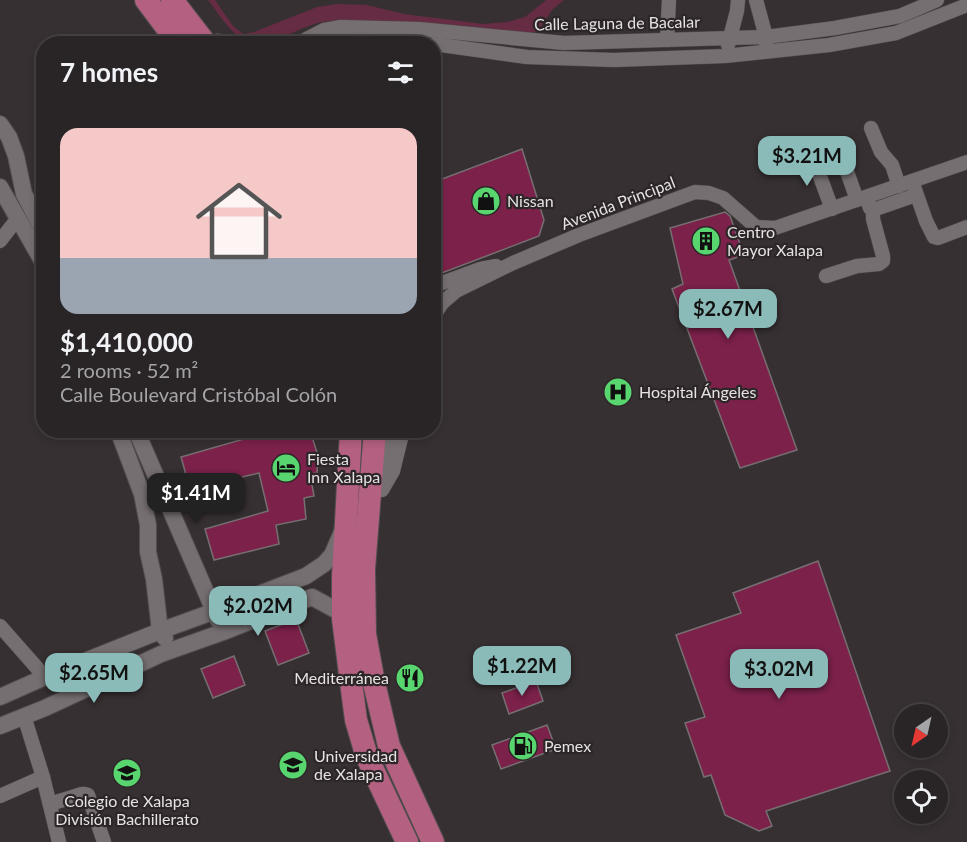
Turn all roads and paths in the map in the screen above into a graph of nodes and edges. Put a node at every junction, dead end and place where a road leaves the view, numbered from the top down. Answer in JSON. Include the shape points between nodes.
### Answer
{"nodes":[{"id":1,"x":146,"y":0,"type":"edge"},
{"id":2,"x":172,"y":0,"type":"edge"},
{"id":3,"x":186,"y":0,"type":"edge"},
{"id":4,"x":669,"y":0,"type":"edge"},
{"id":5,"x":738,"y":0,"type":"edge"},
{"id":6,"x":756,"y":0,"type":"edge"},
{"id":7,"x":937,"y":0,"type":"edge"},
{"id":8,"x":961,"y":5,"type":"edge"},
{"id":9,"x":174,"y":36,"type":"edge"},
{"id":10,"x":207,"y":36,"type":"edge"},
{"id":11,"x":209,"y":36,"type":"edge"},
{"id":12,"x":312,"y":36,"type":"edge"},
{"id":13,"x":766,"y":37,"type":"junction"},
{"id":14,"x":730,"y":38,"type":"junction"},
{"id":15,"x":682,"y":39,"type":"junction"},
{"id":16,"x":667,"y":40,"type":"junction"},
{"id":17,"x":634,"y":41,"type":"junction"},
{"id":18,"x":441,"y":45,"type":"edge"},
{"id":19,"x":765,"y":52,"type":"junction"},
{"id":20,"x":725,"y":56,"type":"junction"},
{"id":21,"x":683,"y":58,"type":"junction"},
{"id":22,"x":636,"y":59,"type":"junction"},
{"id":23,"x":0,"y":124,"type":"edge"},
{"id":24,"x":871,"y":128,"type":"dead end"},
{"id":25,"x":838,"y":146,"type":"dead end"},
{"id":26,"x":812,"y":155,"type":"dead end"},
{"id":27,"x":967,"y":162,"type":"edge"},
{"id":28,"x":0,"y":187,"type":"edge"},
{"id":29,"x":909,"y":187,"type":"junction"},
{"id":30,"x":24,"y":194,"type":"junction"},
{"id":31,"x":862,"y":199,"type":"junction"},
{"id":32,"x":832,"y":209,"type":"junction"},
{"id":33,"x":873,"y":210,"type":"junction"},
{"id":34,"x":36,"y":217,"type":"edge"},
{"id":35,"x":18,"y":218,"type":"junction"},
{"id":36,"x":967,"y":227,"type":"edge"},
{"id":37,"x":0,"y":241,"type":"edge"},
{"id":38,"x":36,"y":250,"type":"edge"},
{"id":39,"x":513,"y":262,"type":"junction"},
{"id":40,"x":826,"y":276,"type":"dead end"},
{"id":41,"x":441,"y":283,"type":"edge"},
{"id":42,"x":441,"y":304,"type":"edge"},
{"id":43,"x":121,"y":438,"type":"edge"},
{"id":44,"x":139,"y":438,"type":"edge"},
{"id":45,"x":351,"y":438,"type":"edge"},
{"id":46,"x":374,"y":438,"type":"edge"},
{"id":47,"x":387,"y":438,"type":"edge"},
{"id":48,"x":401,"y":438,"type":"edge"},
{"id":49,"x":380,"y":495,"type":"junction"},
{"id":50,"x":378,"y":521,"type":"joint"},
{"id":51,"x":346,"y":523,"type":"junction"},
{"id":52,"x":364,"y":568,"type":"junction"},
{"id":53,"x":215,"y":611,"type":"junction"},
{"id":54,"x":343,"y":614,"type":"junction"},
{"id":55,"x":0,"y":626,"type":"edge"},
{"id":56,"x":160,"y":631,"type":"junction"},
{"id":57,"x":223,"y":632,"type":"junction"},
{"id":58,"x":174,"y":649,"type":"junction"},
{"id":59,"x":45,"y":677,"type":"junction"},
{"id":60,"x":0,"y":697,"type":"edge"},
{"id":61,"x":24,"y":716,"type":"junction"},
{"id":62,"x":0,"y":726,"type":"edge"},
{"id":63,"x":42,"y":777,"type":"junction"},
{"id":64,"x":0,"y":796,"type":"edge"},
{"id":65,"x":50,"y":804,"type":"junction"},
{"id":66,"x":59,"y":842,"type":"edge"},
{"id":67,"x":104,"y":842,"type":"edge"},
{"id":68,"x":407,"y":842,"type":"edge"},
{"id":69,"x":433,"y":842,"type":"edge"}],
"edges":[{"from":1,"to":9,"type":"highway"},
{"from":2,"to":10,"type":"highway"},
{"from":3,"to":11,"type":"highway"},
{"from":4,"to":16,"type":"street"},
{"from":5,"to":14,"type":"street"},
{"from":6,"to":13,"type":"street"},
{"from":7,"to":13,"type":"street","name":"Calle Laguna de Bacalar","via":[[900,16]]},
{"from":8,"to":19,"type":"street","name":"Calle Laguna de Bacalar","via":[[896,33]]},
{"from":12,"to":17,"type":"street","name":"Calle Laguna de Bacalar","via":[[341,27],[419,29],[564,43]]},
{"from":13,"to":14,"type":"street","name":"Calle Laguna de Bacalar"},
{"from":13,"to":19,"type":"street"},
{"from":14,"to":15,"type":"street","name":"Calle Laguna de Bacalar"},
{"from":14,"to":20,"type":"street"},
{"from":15,"to":16,"type":"street","name":"Calle Laguna de Bacalar"},
{"from":15,"to":21,"type":"street"},
{"from":16,"to":17,"type":"street","name":"Calle Laguna de Bacalar"},
{"from":17,"to":22,"type":"street"},
{"from":18,"to":22,"type":"street","name":"Calle Laguna de Bacalar","via":[[527,57]]},
{"from":19,"to":20,"type":"street","name":"Calle Laguna de Bacalar"},
{"from":20,"to":21,"type":"street","name":"Calle Laguna de Bacalar"},
{"from":21,"to":22,"type":"street","name":"Calle Laguna de Bacalar"},
{"from":23,"to":30,"type":"street","via":[[16,156]]},
{"from":24,"to":29,"type":"street","via":[[881,152]]},
{"from":25,"to":31,"type":"street"},
{"from":26,"to":32,"type":"street"},
{"from":27,"to":29,"type":"street","name":"Avenida Principal"},
{"from":28,"to":30,"type":"street","via":[[10,194]]},
{"from":28,"to":35,"type":"street"},
{"from":29,"to":31,"type":"street","name":"Avenida Principal"},
{"from":29,"to":33,"type":"street"},
{"from":29,"to":36,"type":"street","via":[[934,237]]},
{"from":30,"to":34,"type":"street"},
{"from":31,"to":32,"type":"street","name":"Avenida Principal"},
{"from":31,"to":33,"type":"street"},
{"from":32,"to":39,"type":"street","name":"Avenida Principal","via":[[775,228],[756,227],[723,198],[695,192]]},
{"from":33,"to":40,"type":"street","via":[[883,261]]},
{"from":35,"to":37,"type":"street"},
{"from":35,"to":38,"type":"street"},
{"from":39,"to":41,"type":"street","name":"Avenida Principal"},
{"from":39,"to":42,"type":"street","name":"Avenida Principal","via":[[456,291]]},
{"from":43,"to":56,"type":"street","via":[[142,494]]},
{"from":44,"to":53,"type":"street"},
{"from":45,"to":51,"type":"highway"},
{"from":46,"to":52,"type":"highway"},
{"from":47,"to":49,"type":"street"},
{"from":48,"to":49,"type":"street","via":[[393,471]]},
{"from":49,"to":50,"type":"street"},
{"from":50,"to":52,"type":"highway"},
{"from":51,"to":53,"type":"street","via":[[324,564],[306,576]]},
{"from":51,"to":54,"type":"highway"},
{"from":52,"to":69,"type":"highway","via":[[366,634],[389,746]]},
{"from":53,"to":56,"type":"street"},
{"from":53,"to":57,"type":"street"},
{"from":54,"to":57,"type":"street","via":[[312,597]]},
{"from":54,"to":68,"type":"highway","via":[[356,720],[367,757]]},
{"from":55,"to":59,"type":"street"},
{"from":56,"to":58,"type":"street"},
{"from":56,"to":59,"type":"street"},
{"from":57,"to":58,"type":"street"},
{"from":58,"to":61,"type":"street"},
{"from":59,"to":60,"type":"street"},
{"from":61,"to":62,"type":"street"},
{"from":61,"to":63,"type":"street"},
{"from":63,"to":64,"type":"street"},
{"from":63,"to":65,"type":"street"},
{"from":65,"to":66,"type":"street"},
{"from":65,"to":67,"type":"street","via":[[88,795]]}]}
